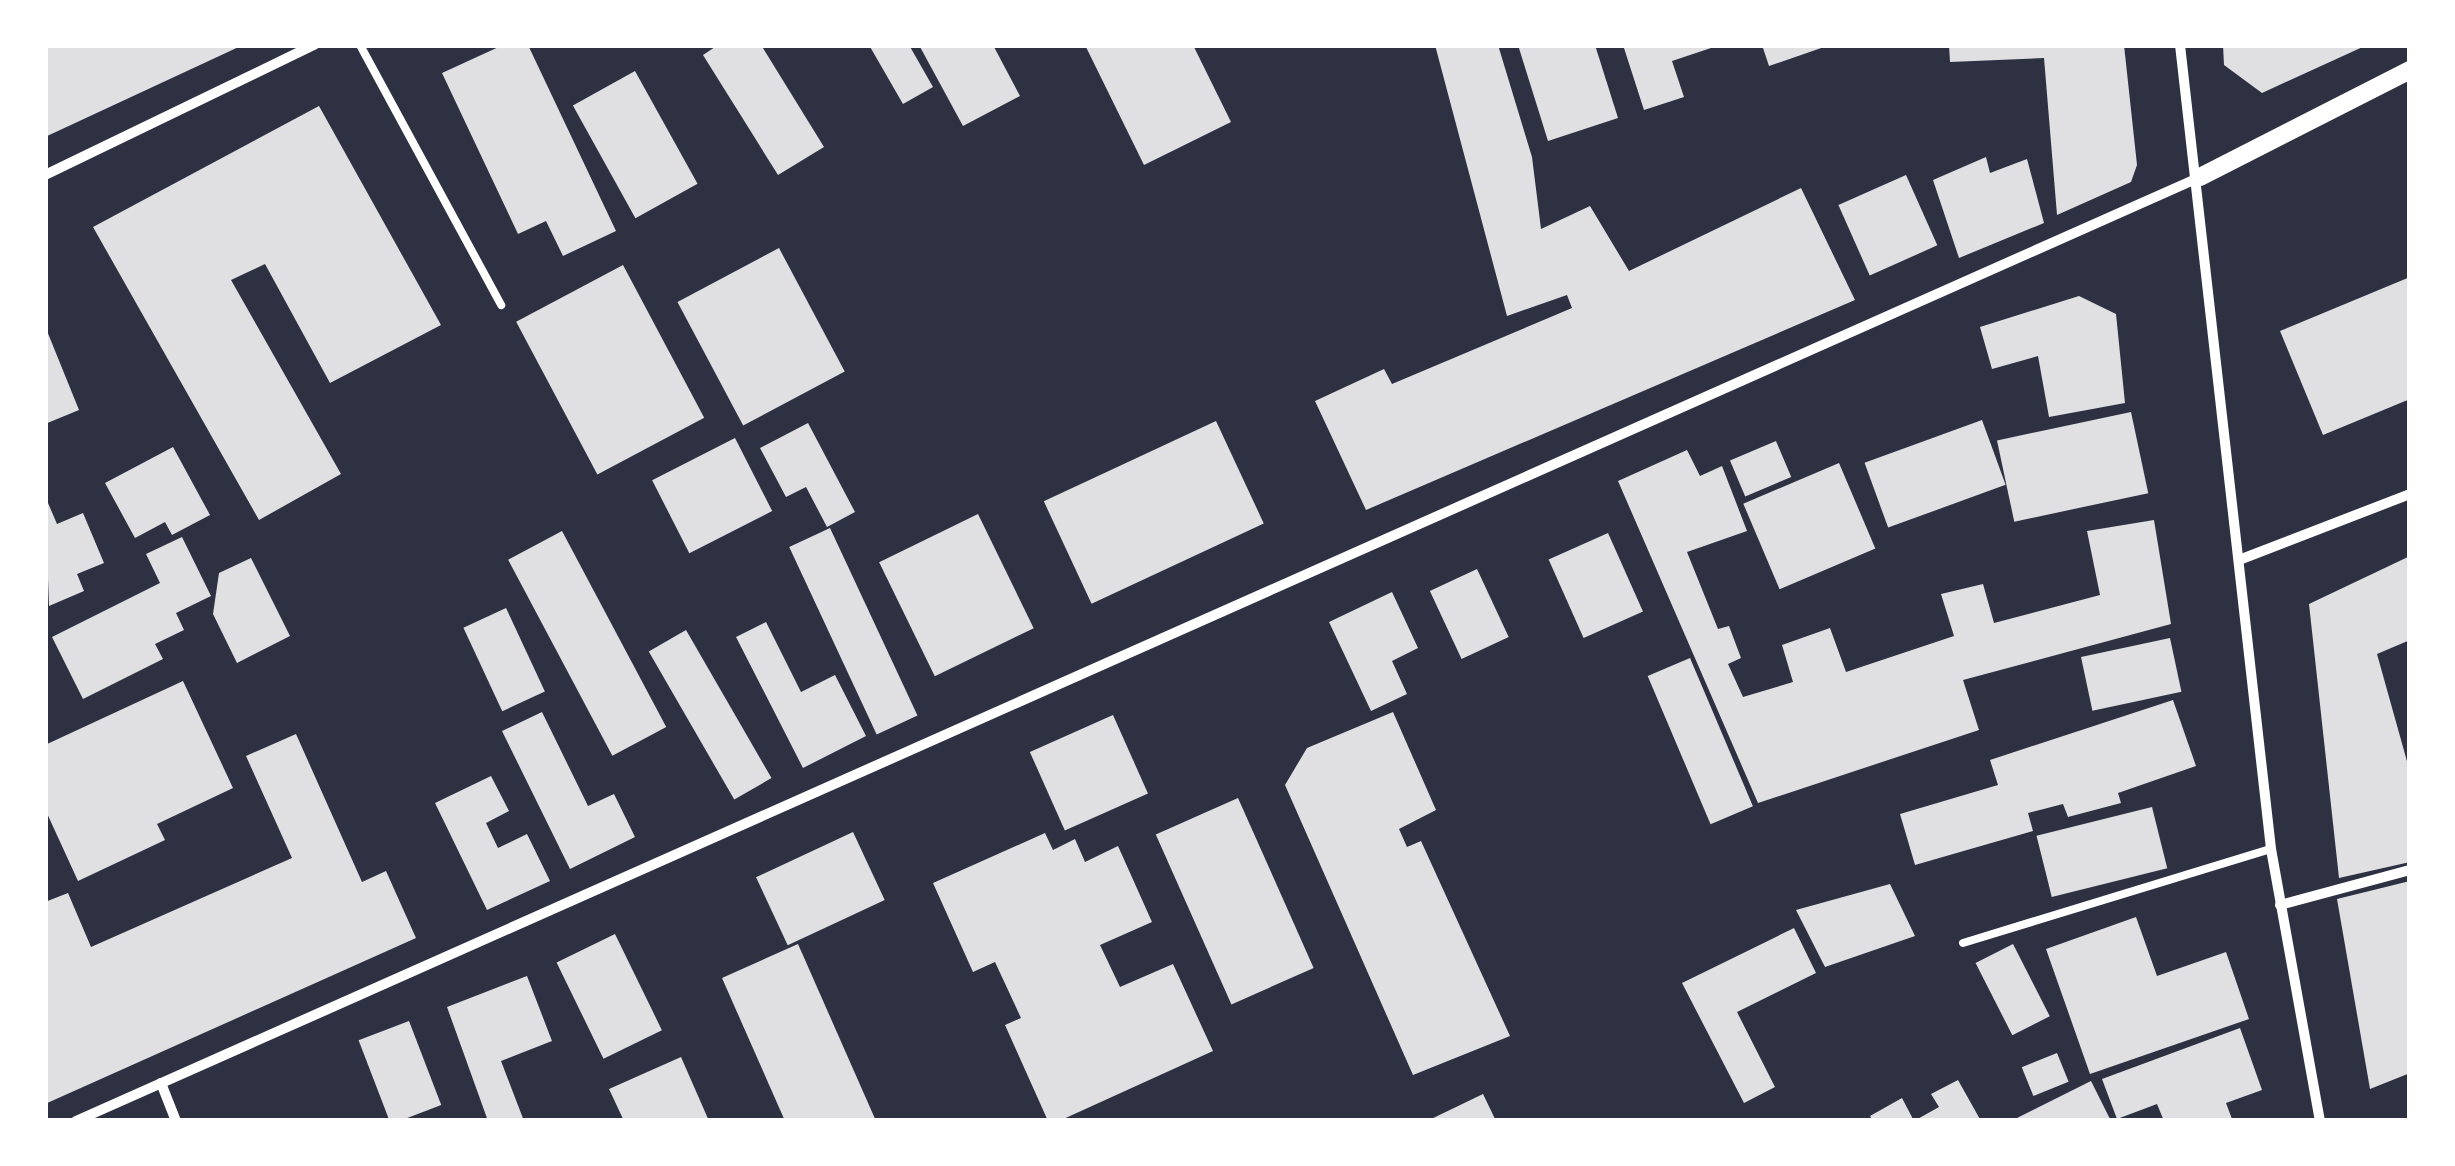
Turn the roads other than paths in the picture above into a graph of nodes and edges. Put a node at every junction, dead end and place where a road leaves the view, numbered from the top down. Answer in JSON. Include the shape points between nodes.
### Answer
{"nodes":[{"id":1,"x":314,"y":45,"type":"edge"},
{"id":2,"x":360,"y":45,"type":"edge"},
{"id":3,"x":2180,"y":45,"type":"edge"},
{"id":4,"x":2410,"y":70,"type":"edge"},
{"id":5,"x":45,"y":175,"type":"edge"},
{"id":6,"x":2200,"y":177,"type":"junction"},
{"id":7,"x":502,"y":304,"type":"dead end"},
{"id":8,"x":2410,"y":494,"type":"edge"},
{"id":9,"x":2239,"y":560,"type":"junction"},
{"id":10,"x":2271,"y":849,"type":"junction"},
{"id":11,"x":2410,"y":870,"type":"edge"},
{"id":12,"x":2280,"y":905,"type":"junction"},
{"id":13,"x":1963,"y":943,"type":"dead end"},
{"id":14,"x":161,"y":1084,"type":"junction"},
{"id":15,"x":76,"y":1121,"type":"edge"},
{"id":16,"x":176,"y":1121,"type":"edge"},
{"id":17,"x":2320,"y":1121,"type":"edge"}],
"edges":[{"from":1,"to":5,"type":"street"},
{"from":2,"to":7,"type":"lane"},
{"from":3,"to":6,"type":"street"},
{"from":4,"to":6,"type":"street"},
{"from":6,"to":9,"type":"street"},
{"from":6,"to":14,"type":"street"},
{"from":8,"to":9,"type":"street"},
{"from":9,"to":10,"type":"street"},
{"from":10,"to":12,"type":"street"},
{"from":10,"to":13,"type":"lane"},
{"from":11,"to":12,"type":"street"},
{"from":12,"to":17,"type":"street"},
{"from":14,"to":15,"type":"street"},
{"from":14,"to":16,"type":"street"}]}
